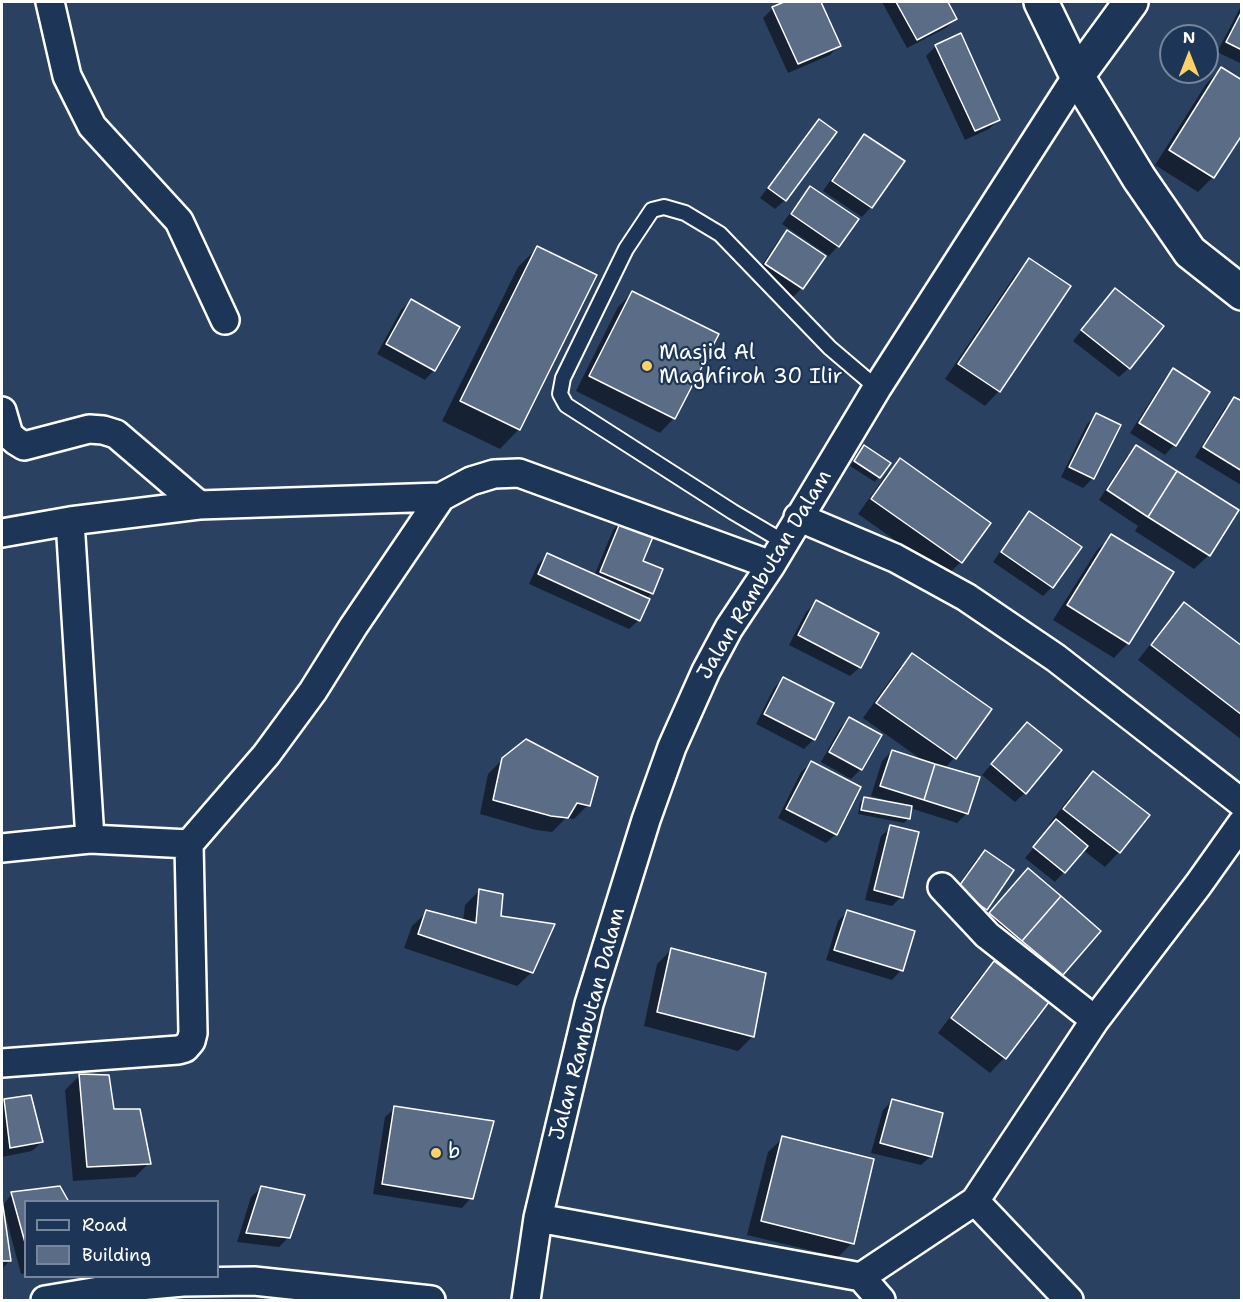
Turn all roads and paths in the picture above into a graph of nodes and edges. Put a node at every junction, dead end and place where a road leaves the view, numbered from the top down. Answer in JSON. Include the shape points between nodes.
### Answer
{"nodes":[{"id":1,"x":50,"y":2,"type":"edge"},
{"id":2,"x":1041,"y":2,"type":"edge"},
{"id":3,"x":1131,"y":2,"type":"edge"},
{"id":4,"x":1077,"y":76,"type":"junction"},
{"id":5,"x":1242,"y":293,"type":"edge"},
{"id":6,"x":225,"y":320,"type":"dead end"},
{"id":7,"x":877,"y":387,"type":"junction"},
{"id":8,"x":2,"y":411,"type":"edge"},
{"id":9,"x":441,"y":497,"type":"junction"},
{"id":10,"x":199,"y":506,"type":"junction"},
{"id":11,"x":798,"y":517,"type":"junction"},
{"id":12,"x":70,"y":521,"type":"junction"},
{"id":13,"x":2,"y":533,"type":"edge"},
{"id":14,"x":777,"y":554,"type":"junction"},
{"id":15,"x":1242,"y":803,"type":"edge"},
{"id":16,"x":1242,"y":823,"type":"edge"},
{"id":17,"x":90,"y":839,"type":"junction"},
{"id":18,"x":189,"y":844,"type":"junction"},
{"id":19,"x":2,"y":848,"type":"edge"},
{"id":20,"x":942,"y":887,"type":"dead end"},
{"id":21,"x":1095,"y":1020,"type":"junction"},
{"id":22,"x":2,"y":1063,"type":"edge"},
{"id":23,"x":975,"y":1201,"type":"junction"},
{"id":24,"x":538,"y":1218,"type":"junction"},
{"id":25,"x":861,"y":1277,"type":"junction"},
{"id":26,"x":45,"y":1300,"type":"edge"},
{"id":27,"x":431,"y":1300,"type":"edge"},
{"id":28,"x":526,"y":1300,"type":"edge"},
{"id":29,"x":881,"y":1300,"type":"edge"},
{"id":30,"x":1069,"y":1300,"type":"edge"}],
"edges":[{"from":1,"to":6,"type":"street","via":[[67,76],[92,126],[179,221]]},
{"from":2,"to":4,"type":"street"},
{"from":3,"to":4,"type":"street"},
{"from":4,"to":5,"type":"street","via":[[1190,252]]},
{"from":4,"to":7,"type":"street","name":"Jalan Rambutan Dalam"},
{"from":7,"to":11,"type":"street","name":"Jalan Rambutan Dalam"},
{"from":7,"to":14,"type":"lane","via":[[830,348],[720,234],[685,213],[664,207],[652,210],[626,249],[563,378],[560,393],[566,405],[733,512]]},
{"from":8,"to":10,"type":"street","via":[[9,435],[24,446],[89,429],[116,434]]},
{"from":9,"to":10,"type":"street"},
{"from":9,"to":14,"type":"street","via":[[471,481],[494,474],[519,473]]},
{"from":9,"to":18,"type":"street","via":[[313,691],[266,755]]},
{"from":10,"to":12,"type":"street"},
{"from":11,"to":14,"type":"street","name":"Jalan Rambutan Dalam"},
{"from":11,"to":15,"type":"street","via":[[895,558],[966,597],[1056,658]]},
{"from":12,"to":13,"type":"street"},
{"from":12,"to":17,"type":"street"},
{"from":14,"to":24,"type":"street","name":"Jalan Rambutan Dalam","via":[[706,671],[664,767],[589,1004]]},
{"from":16,"to":21,"type":"street"},
{"from":17,"to":18,"type":"street"},
{"from":17,"to":19,"type":"street"},
{"from":18,"to":22,"type":"street","via":[[191,1041],[185,1048],[170,1051]]},
{"from":20,"to":21,"type":"street","via":[[987,935]]},
{"from":21,"to":23,"type":"street"},
{"from":23,"to":25,"type":"street"},
{"from":23,"to":30,"type":"street"},
{"from":24,"to":25,"type":"street"},
{"from":24,"to":28,"type":"street","name":"Jalan Rambutan Dalam"},
{"from":25,"to":29,"type":"street"},
{"from":26,"to":27,"type":"street","via":[[117,1288],[254,1281]]}]}
